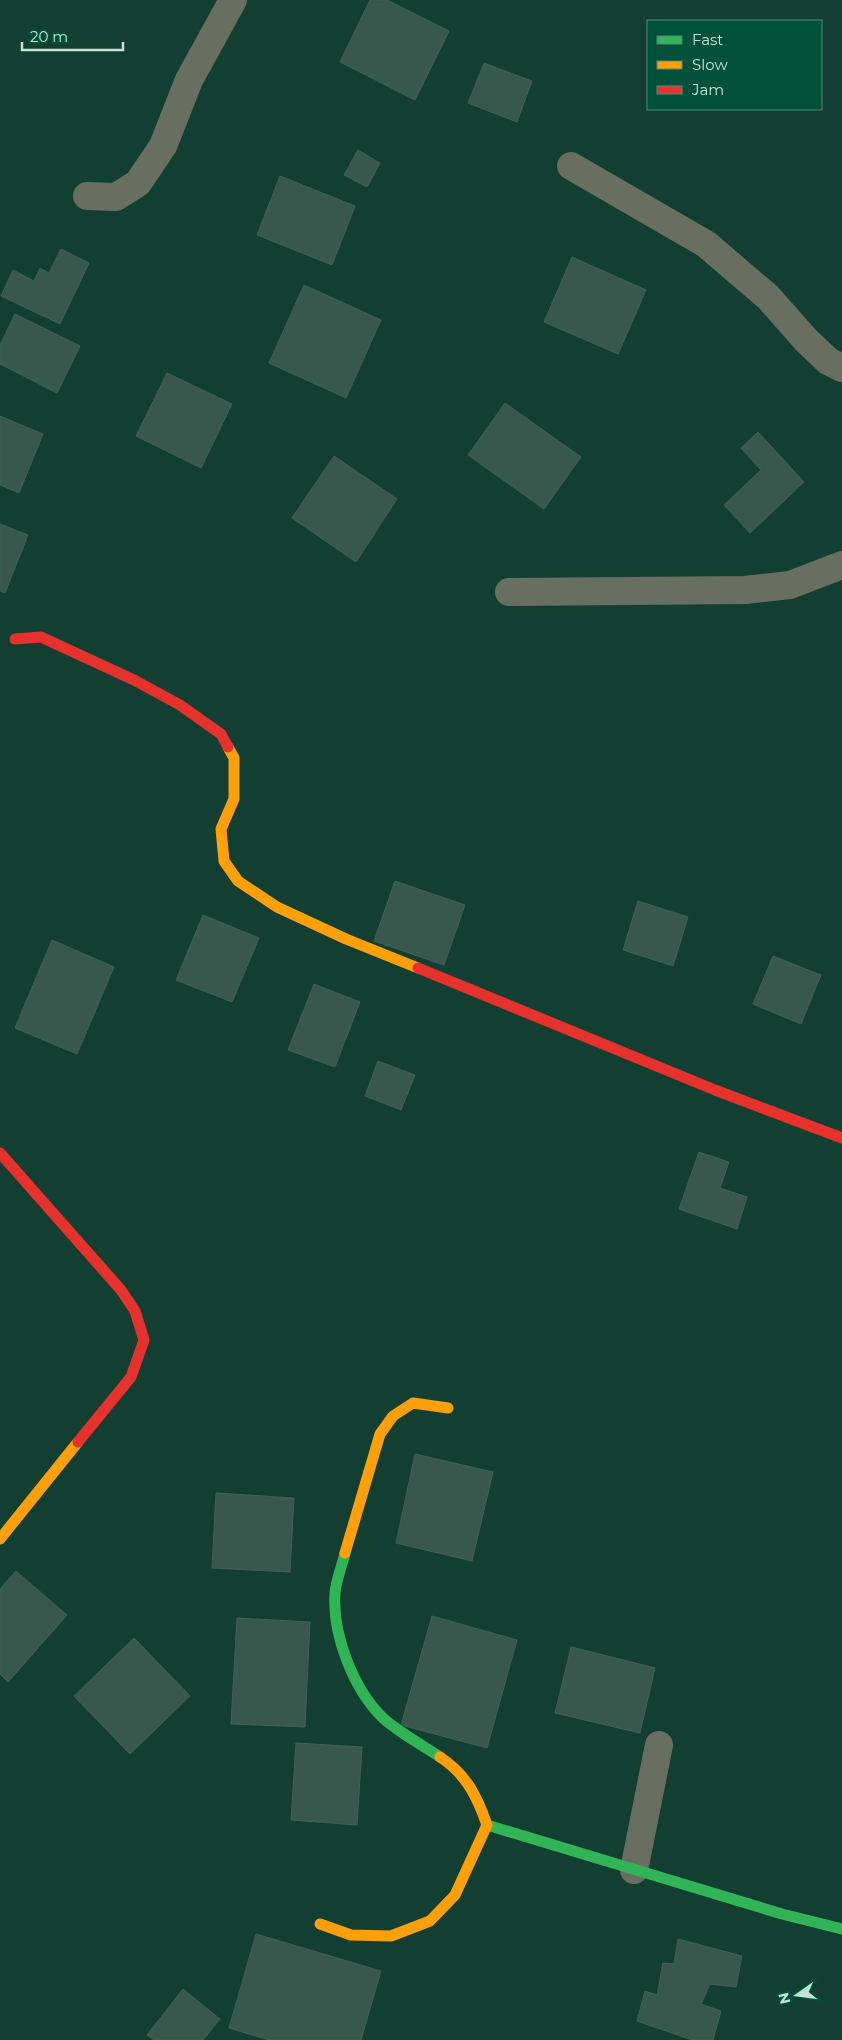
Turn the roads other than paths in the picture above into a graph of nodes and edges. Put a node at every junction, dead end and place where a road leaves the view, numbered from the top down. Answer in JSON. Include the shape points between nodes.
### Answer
{"nodes":[{"id":1,"x":233,"y":0,"type":"edge"},
{"id":2,"x":571,"y":166,"type":"dead end"},
{"id":3,"x":87,"y":196,"type":"dead end"},
{"id":4,"x":842,"y":368,"type":"edge"},
{"id":5,"x":842,"y":565,"type":"edge"},
{"id":6,"x":509,"y":592,"type":"dead end"},
{"id":7,"x":15,"y":639,"type":"dead end"},
{"id":8,"x":842,"y":1138,"type":"edge"},
{"id":9,"x":0,"y":1153,"type":"edge"},
{"id":10,"x":448,"y":1408,"type":"dead end"},
{"id":11,"x":0,"y":1539,"type":"edge"},
{"id":12,"x":660,"y":1745,"type":"dead end"},
{"id":13,"x":487,"y":1825,"type":"junction"},
{"id":14,"x":634,"y":1870,"type":"junction"},
{"id":15,"x":320,"y":1924,"type":"dead end"},
{"id":16,"x":842,"y":1929,"type":"edge"}],
"edges":[{"from":1,"to":3,"type":"street","via":[[189,80],[163,146],[138,183],[116,197]]},
{"from":2,"to":4,"type":"street","via":[[706,244],[768,298],[828,361]]},
{"from":5,"to":6,"type":"street","via":[[790,585],[744,590]]},
{"from":7,"to":8,"type":"street","via":[[41,637],[134,680],[180,705],[221,734],[234,758],[234,799],[221,829],[224,861],[238,881],[277,907],[346,939],[715,1090]]},
{"from":9,"to":11,"type":"street","via":[[121,1290],[135,1311],[144,1340],[131,1377]]},
{"from":10,"to":13,"type":"street","via":[[413,1403],[393,1416],[380,1434],[335,1594],[338,1627],[347,1663],[364,1695],[384,1719],[454,1766],[477,1796]]},
{"from":12,"to":14,"type":"street"},
{"from":13,"to":14,"type":"street"},
{"from":13,"to":15,"type":"street","via":[[455,1894],[430,1921],[391,1936],[351,1935]]},
{"from":14,"to":16,"type":"street"}]}
